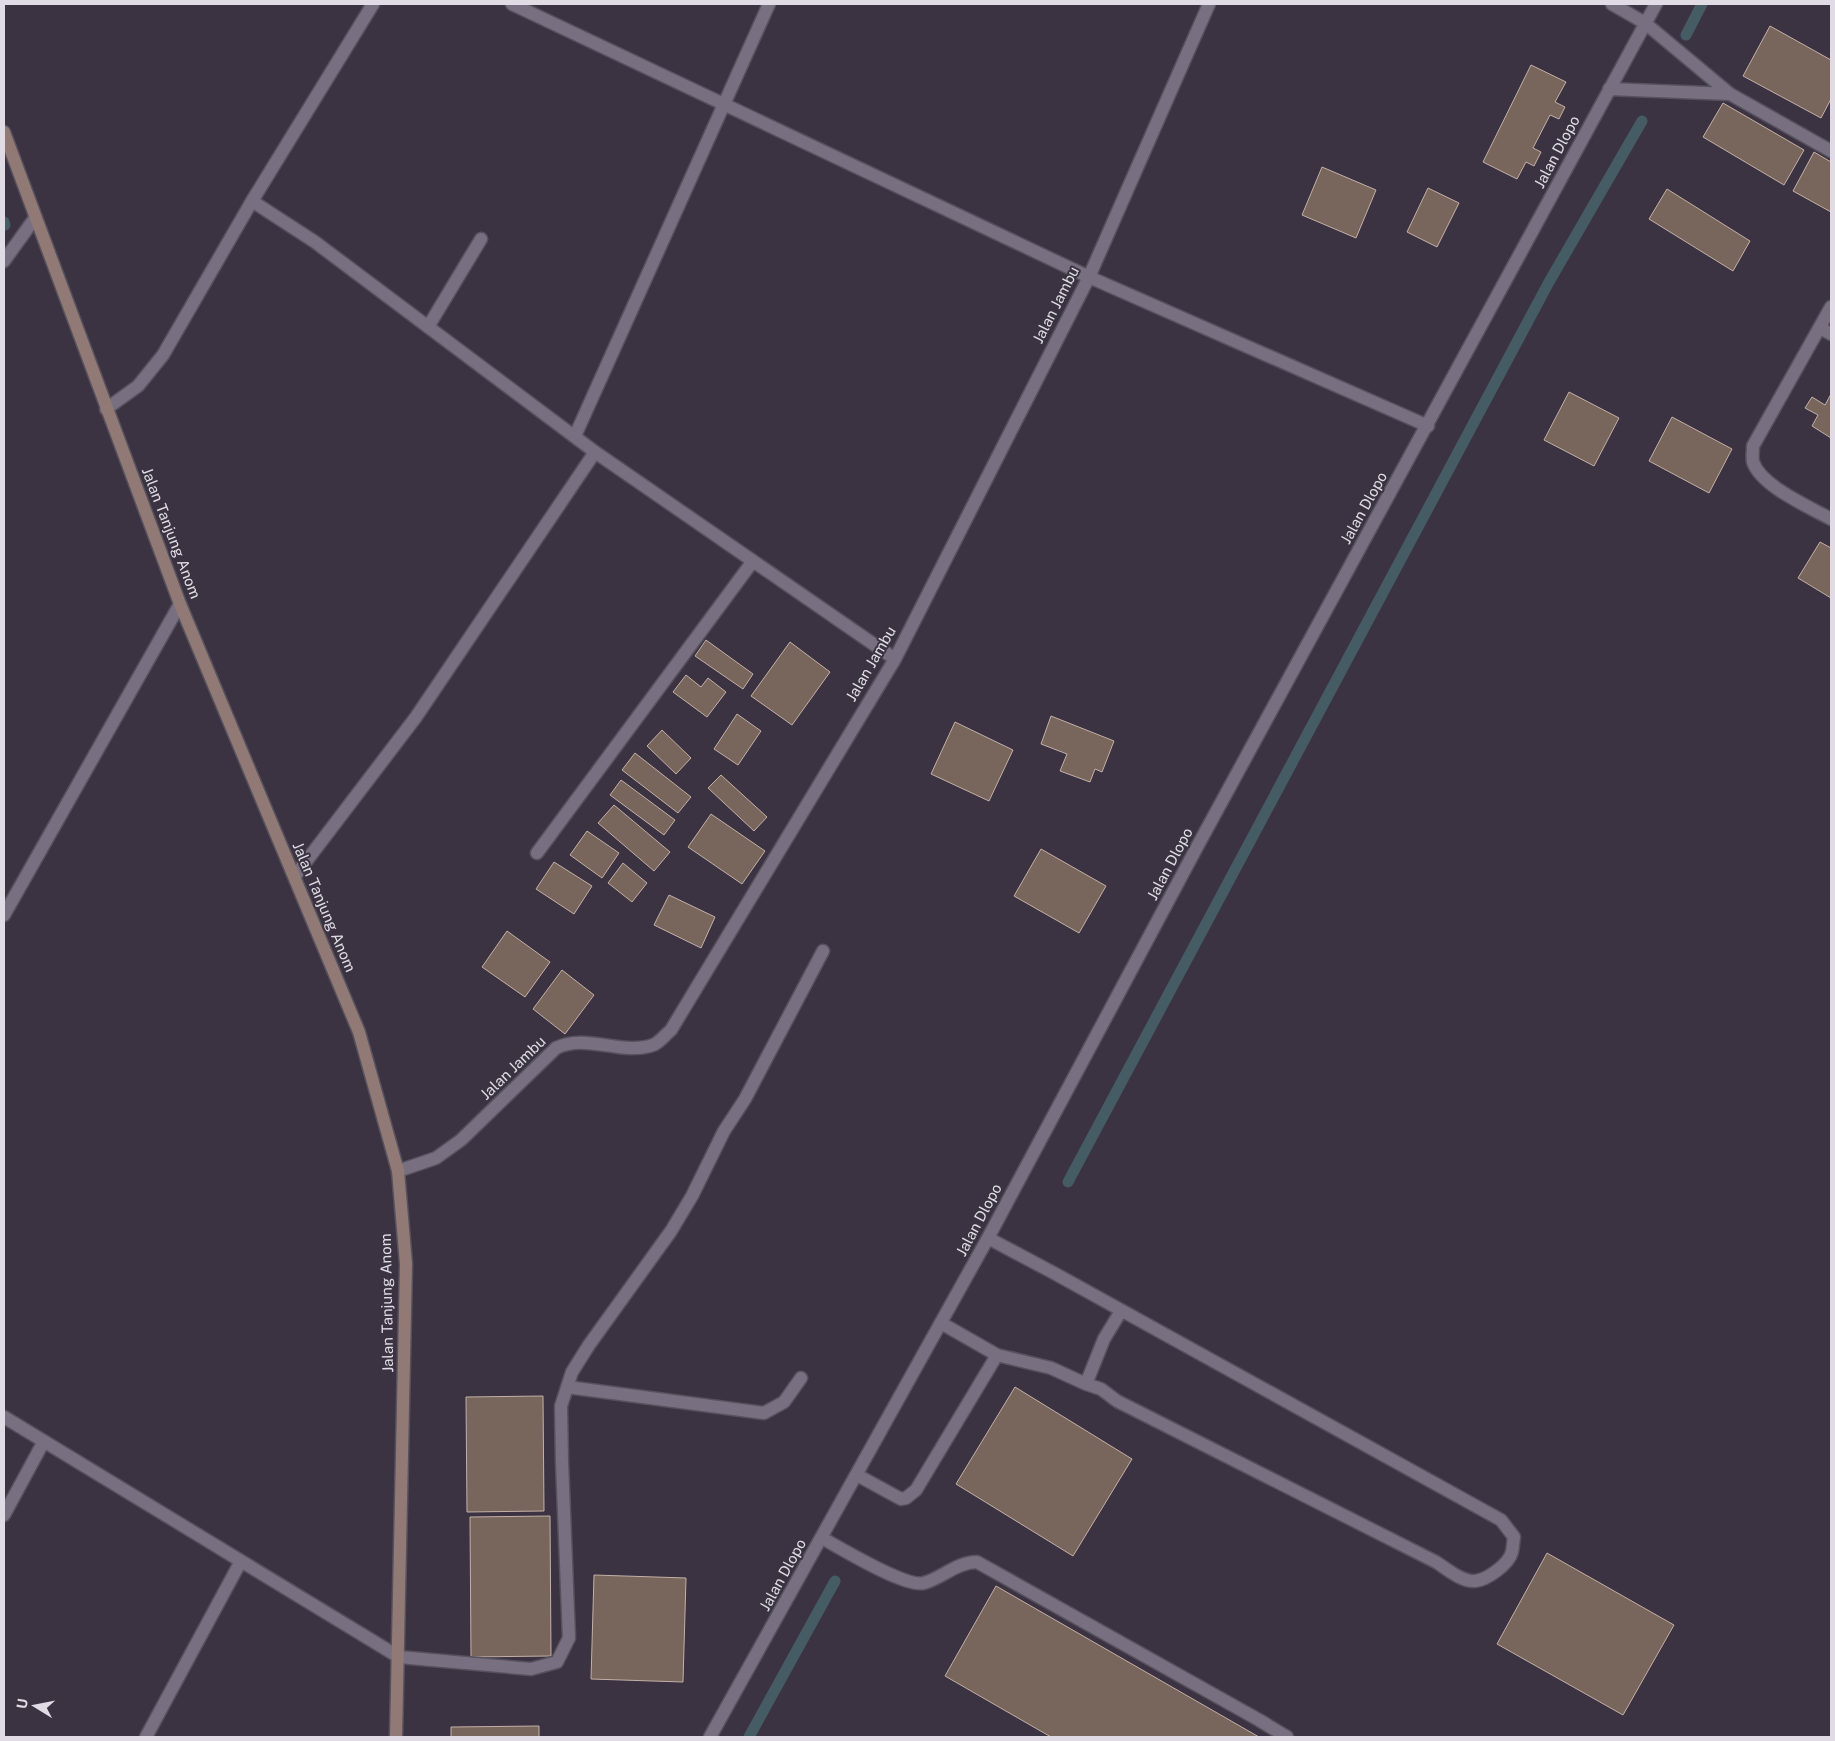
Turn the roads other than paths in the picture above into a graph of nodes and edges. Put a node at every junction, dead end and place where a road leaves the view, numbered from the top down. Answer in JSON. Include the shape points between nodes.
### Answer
{"nodes":[{"id":1,"x":374,"y":4,"type":"edge"},
{"id":2,"x":512,"y":4,"type":"edge"},
{"id":3,"x":769,"y":4,"type":"edge"},
{"id":4,"x":1210,"y":4,"type":"edge"},
{"id":5,"x":1612,"y":4,"type":"edge"},
{"id":6,"x":1656,"y":4,"type":"edge"},
{"id":7,"x":1645,"y":23,"type":"junction"},
{"id":8,"x":1609,"y":89,"type":"junction"},
{"id":9,"x":1730,"y":94,"type":"junction"},
{"id":10,"x":724,"y":103,"type":"junction"},
{"id":11,"x":4,"y":132,"type":"edge"},
{"id":12,"x":1831,"y":151,"type":"edge"},
{"id":13,"x":252,"y":201,"type":"junction"},
{"id":14,"x":35,"y":218,"type":"junction"},
{"id":15,"x":481,"y":239,"type":"dead end"},
{"id":16,"x":4,"y":261,"type":"edge"},
{"id":17,"x":1089,"y":277,"type":"junction"},
{"id":18,"x":1831,"y":307,"type":"edge"},
{"id":19,"x":428,"y":327,"type":"junction"},
{"id":20,"x":1826,"y":331,"type":"edge"},
{"id":21,"x":106,"y":410,"type":"junction"},
{"id":22,"x":1428,"y":426,"type":"junction"},
{"id":23,"x":575,"y":436,"type":"junction"},
{"id":24,"x":595,"y":452,"type":"junction"},
{"id":25,"x":1831,"y":519,"type":"edge"},
{"id":26,"x":753,"y":561,"type":"junction"},
{"id":27,"x":180,"y":604,"type":"junction"},
{"id":28,"x":895,"y":659,"type":"junction"},
{"id":29,"x":537,"y":853,"type":"dead end"},
{"id":30,"x":294,"y":876,"type":"junction"},
{"id":31,"x":4,"y":915,"type":"edge"},
{"id":32,"x":823,"y":951,"type":"dead end"},
{"id":33,"x":398,"y":1171,"type":"junction"},
{"id":34,"x":988,"y":1238,"type":"junction"},
{"id":35,"x":1121,"y":1310,"type":"junction"},
{"id":36,"x":942,"y":1322,"type":"junction"},
{"id":37,"x":998,"y":1355,"type":"junction"},
{"id":38,"x":801,"y":1378,"type":"dead end"},
{"id":39,"x":1086,"y":1384,"type":"junction"},
{"id":40,"x":568,"y":1387,"type":"junction"},
{"id":41,"x":4,"y":1417,"type":"edge"},
{"id":42,"x":44,"y":1441,"type":"junction"},
{"id":43,"x":857,"y":1475,"type":"junction"},
{"id":44,"x":4,"y":1515,"type":"edge"},
{"id":45,"x":822,"y":1538,"type":"junction"},
{"id":46,"x":241,"y":1561,"type":"junction"},
{"id":47,"x":399,"y":1658,"type":"junction"},
{"id":48,"x":146,"y":1737,"type":"edge"},
{"id":49,"x":396,"y":1737,"type":"edge"},
{"id":50,"x":710,"y":1737,"type":"edge"},
{"id":51,"x":1287,"y":1737,"type":"edge"}],
"edges":[{"from":1,"to":13,"type":"street"},
{"from":2,"to":10,"type":"street"},
{"from":3,"to":10,"type":"street"},
{"from":4,"to":17,"type":"street","name":"Jalan Jambu"},
{"from":5,"to":7,"type":"street"},
{"from":6,"to":7,"type":"street","name":"Jalan Dlopo"},
{"from":7,"to":8,"type":"street","name":"Jalan Dlopo"},
{"from":7,"to":9,"type":"street"},
{"from":8,"to":9,"type":"street"},
{"from":8,"to":22,"type":"street","name":"Jalan Dlopo"},
{"from":9,"to":12,"type":"street"},
{"from":10,"to":17,"type":"street"},
{"from":10,"to":23,"type":"street"},
{"from":11,"to":14,"type":"main road","name":"Jalan Tanjung Anom"},
{"from":13,"to":19,"type":"street","via":[[315,242]]},
{"from":13,"to":21,"type":"street","via":[[163,355],[138,386]]},
{"from":14,"to":16,"type":"street"},
{"from":14,"to":21,"type":"main road","name":"Jalan Tanjung Anom"},
{"from":15,"to":19,"type":"street"},
{"from":17,"to":22,"type":"street"},
{"from":17,"to":28,"type":"street","name":"Jalan Jambu"},
{"from":18,"to":20,"type":"street"},
{"from":19,"to":23,"type":"street"},
{"from":20,"to":25,"type":"street","via":[[1753,446],[1752,461],[1770,484]]},
{"from":21,"to":27,"type":"main road","name":"Jalan Tanjung Anom"},
{"from":22,"to":34,"type":"street","name":"Jalan Dlopo"},
{"from":23,"to":24,"type":"street"},
{"from":24,"to":26,"type":"street"},
{"from":24,"to":30,"type":"street","via":[[416,717]]},
{"from":26,"to":28,"type":"street"},
{"from":26,"to":29,"type":"street"},
{"from":27,"to":30,"type":"main road","name":"Jalan Tanjung Anom"},
{"from":27,"to":31,"type":"street"},
{"from":28,"to":33,"type":"street","name":"Jalan Jambu","via":[[670,1030],[655,1044],[635,1049],[565,1043],[461,1140],[436,1158]]},
{"from":30,"to":33,"type":"main road","name":"Jalan Tanjung Anom","via":[[359,1032]]},
{"from":32,"to":40,"type":"street","via":[[672,1231],[589,1345],[572,1372]]},
{"from":33,"to":47,"type":"main road","name":"Jalan Tanjung Anom","via":[[406,1264]]},
{"from":34,"to":35,"type":"street"},
{"from":34,"to":36,"type":"street","name":"Jalan Dlopo"},
{"from":35,"to":39,"type":"street","via":[[1104,1339]]},
{"from":35,"to":39,"type":"street","via":[[1501,1520],[1514,1536],[1512,1554],[1487,1577],[1474,1581],[1461,1577]]},
{"from":36,"to":37,"type":"street"},
{"from":36,"to":43,"type":"street","name":"Jalan Dlopo"},
{"from":37,"to":39,"type":"street","via":[[1051,1368]]},
{"from":37,"to":43,"type":"street","via":[[916,1490],[901,1499]]},
{"from":38,"to":40,"type":"street","via":[[784,1402],[764,1413]]},
{"from":40,"to":47,"type":"street","via":[[561,1406],[569,1638],[557,1662],[531,1669]]},
{"from":41,"to":42,"type":"street"},
{"from":42,"to":44,"type":"street"},
{"from":42,"to":46,"type":"street"},
{"from":43,"to":45,"type":"street","name":"Jalan Dlopo"},
{"from":45,"to":50,"type":"street","name":"Jalan Dlopo"},
{"from":45,"to":51,"type":"street","via":[[889,1573],[918,1584],[968,1562],[977,1562]]},
{"from":46,"to":47,"type":"street"},
{"from":46,"to":48,"type":"street"},
{"from":47,"to":49,"type":"main road","name":"Jalan Tanjung Anom"}]}
